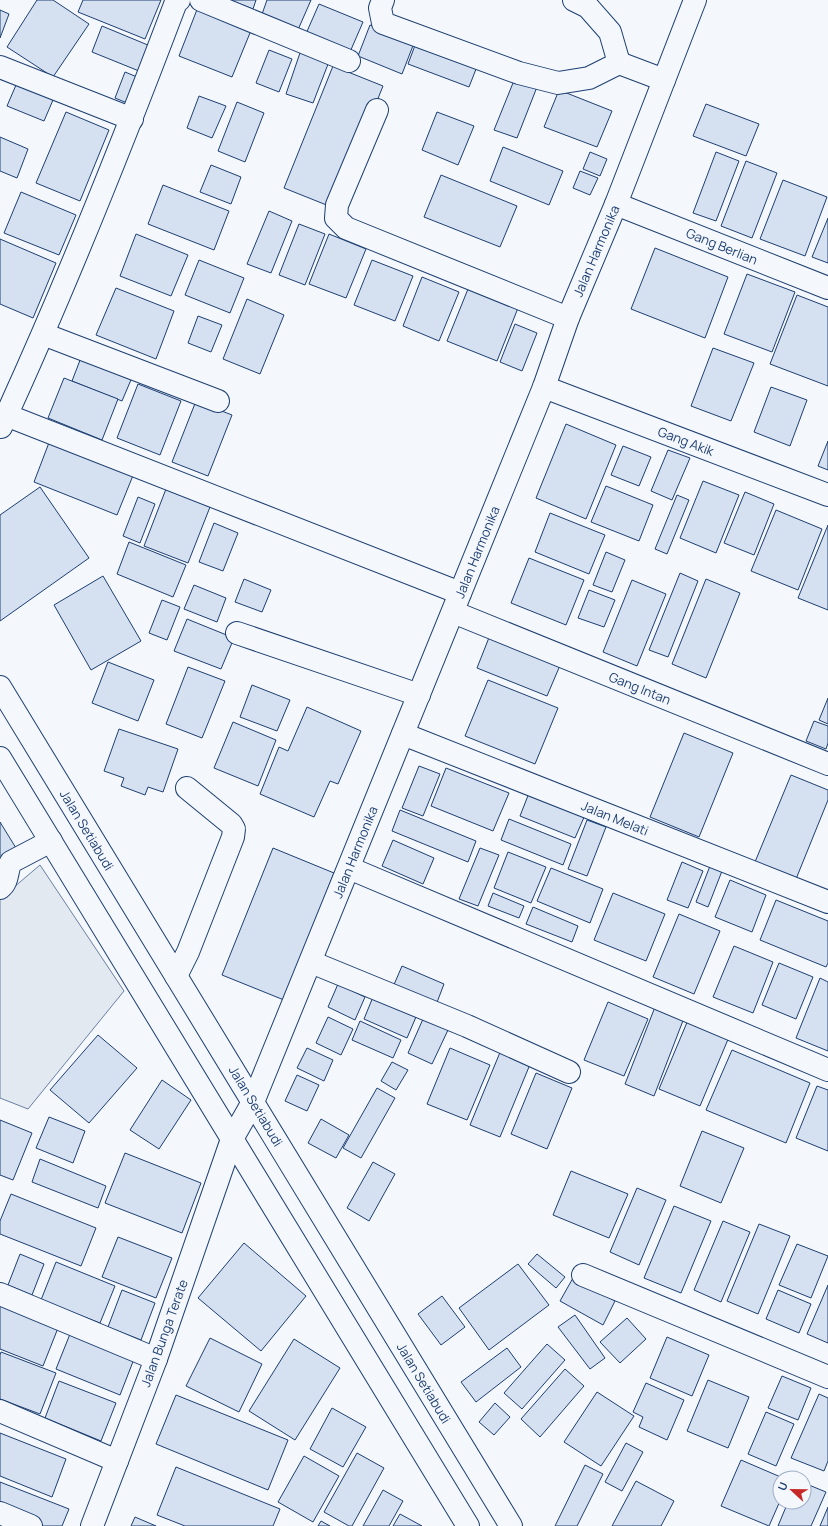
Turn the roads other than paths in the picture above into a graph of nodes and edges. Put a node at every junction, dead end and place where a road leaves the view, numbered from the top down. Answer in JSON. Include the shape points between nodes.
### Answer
{"nodes":[{"id":1,"x":179,"y":0,"type":"edge"},
{"id":2,"x":201,"y":0,"type":"edge"},
{"id":3,"x":383,"y":0,"type":"edge"},
{"id":4,"x":574,"y":0,"type":"edge"},
{"id":5,"x":696,"y":0,"type":"edge"},
{"id":6,"x":349,"y":61,"type":"dead end"},
{"id":7,"x":619,"y":63,"type":"junction"},
{"id":8,"x":0,"y":67,"type":"edge"},
{"id":9,"x":664,"y":80,"type":"junction"},
{"id":10,"x":377,"y":110,"type":"dead end"},
{"id":11,"x":132,"y":119,"type":"junction"},
{"id":12,"x":616,"y":204,"type":"junction"},
{"id":13,"x":828,"y":288,"type":"edge"},
{"id":14,"x":568,"y":318,"type":"junction"},
{"id":15,"x":43,"y":334,"type":"junction"},
{"id":16,"x":544,"y":387,"type":"junction"},
{"id":17,"x":218,"y":401,"type":"dead end"},
{"id":18,"x":3,"y":422,"type":"edge"},
{"id":19,"x":828,"y":495,"type":"edge"},
{"id":20,"x":456,"y":602,"type":"junction"},
{"id":21,"x":237,"y":633,"type":"dead end"},
{"id":22,"x":0,"y":687,"type":"edge"},
{"id":23,"x":419,"y":695,"type":"junction"},
{"id":24,"x":403,"y":734,"type":"junction"},
{"id":25,"x":0,"y":758,"type":"edge"},
{"id":26,"x":828,"y":764,"type":"edge"},
{"id":27,"x":187,"y":788,"type":"dead end"},
{"id":28,"x":51,"y":841,"type":"junction"},
{"id":29,"x":349,"y":868,"type":"junction"},
{"id":30,"x":0,"y":888,"type":"edge"},
{"id":31,"x":828,"y":902,"type":"edge"},
{"id":32,"x":311,"y":962,"type":"junction"},
{"id":33,"x":176,"y":976,"type":"junction"},
{"id":34,"x":828,"y":1070,"type":"edge"},
{"id":35,"x":569,"y":1072,"type":"dead end"},
{"id":36,"x":253,"y":1102,"type":"junction"},
{"id":37,"x":232,"y":1139,"type":"junction"},
{"id":38,"x":583,"y":1275,"type":"dead end"},
{"id":39,"x":0,"y":1294,"type":"edge"},
{"id":40,"x":156,"y":1359,"type":"junction"},
{"id":41,"x":828,"y":1377,"type":"edge"},
{"id":42,"x":0,"y":1411,"type":"edge"},
{"id":43,"x":117,"y":1461,"type":"junction"},
{"id":44,"x":0,"y":1513,"type":"edge"},
{"id":45,"x":31,"y":1526,"type":"edge"},
{"id":46,"x":92,"y":1526,"type":"edge"},
{"id":47,"x":468,"y":1526,"type":"edge"},
{"id":48,"x":512,"y":1526,"type":"edge"}],
"edges":[{"from":1,"to":11,"type":"street","via":[[176,2]]},
{"from":2,"to":6,"type":"street"},
{"from":3,"to":7,"type":"street","via":[[380,8],[383,23],[519,74],[558,83],[589,78]]},
{"from":4,"to":7,"type":"street","via":[[588,7],[610,32]]},
{"from":5,"to":9,"type":"street","name":"Jalan Harmonika"},
{"from":7,"to":9,"type":"street"},
{"from":8,"to":11,"type":"street"},
{"from":9,"to":12,"type":"street","name":"Jalan Harmonika"},
{"from":10,"to":14,"type":"street","via":[[337,205],[336,218],[346,228]]},
{"from":11,"to":15,"type":"street"},
{"from":12,"to":13,"type":"street","name":"Gang Berlian"},
{"from":12,"to":14,"type":"street","name":"Jalan Harmonika"},
{"from":14,"to":16,"type":"street","name":"Jalan Harmonika"},
{"from":15,"to":17,"type":"street"},
{"from":15,"to":18,"type":"street"},
{"from":16,"to":19,"type":"street","name":"Gang Akik"},
{"from":16,"to":20,"type":"street","name":"Jalan Harmonika"},
{"from":18,"to":20,"type":"street","name":"Gang Intan"},
{"from":20,"to":23,"type":"street","name":"Jalan Harmonika"},
{"from":20,"to":26,"type":"street","name":"Gang Intan"},
{"from":21,"to":23,"type":"street"},
{"from":22,"to":33,"type":"street","name":"Jalan Setiabudi"},
{"from":23,"to":24,"type":"street","name":"Jalan Harmonika"},
{"from":24,"to":29,"type":"street","name":"Jalan Harmonika"},
{"from":24,"to":31,"type":"street","name":"Jalan Melati"},
{"from":25,"to":28,"type":"street"},
{"from":27,"to":33,"type":"street","via":[[234,829],[191,944]]},
{"from":28,"to":30,"type":"street","via":[[11,862],[6,883]]},
{"from":28,"to":37,"type":"street"},
{"from":29,"to":32,"type":"street","name":"Jalan Harmonika"},
{"from":29,"to":34,"type":"street"},
{"from":32,"to":35,"type":"street","via":[[467,1026]]},
{"from":32,"to":36,"type":"street","name":"Jalan Harmonika"},
{"from":33,"to":36,"type":"street","name":"Jalan Setiabudi"},
{"from":36,"to":37,"type":"street","name":"Jalan Bunga Terate"},
{"from":36,"to":48,"type":"street","name":"Jalan Setiabudi"},
{"from":37,"to":40,"type":"street","name":"Jalan Bunga Terate"},
{"from":37,"to":47,"type":"street"},
{"from":38,"to":41,"type":"street"},
{"from":39,"to":40,"type":"street"},
{"from":40,"to":43,"type":"street","name":"Jalan Bunga Terate"},
{"from":42,"to":43,"type":"street"},
{"from":43,"to":46,"type":"street","name":"Jalan Bunga Terate"},
{"from":44,"to":45,"type":"street"}]}
